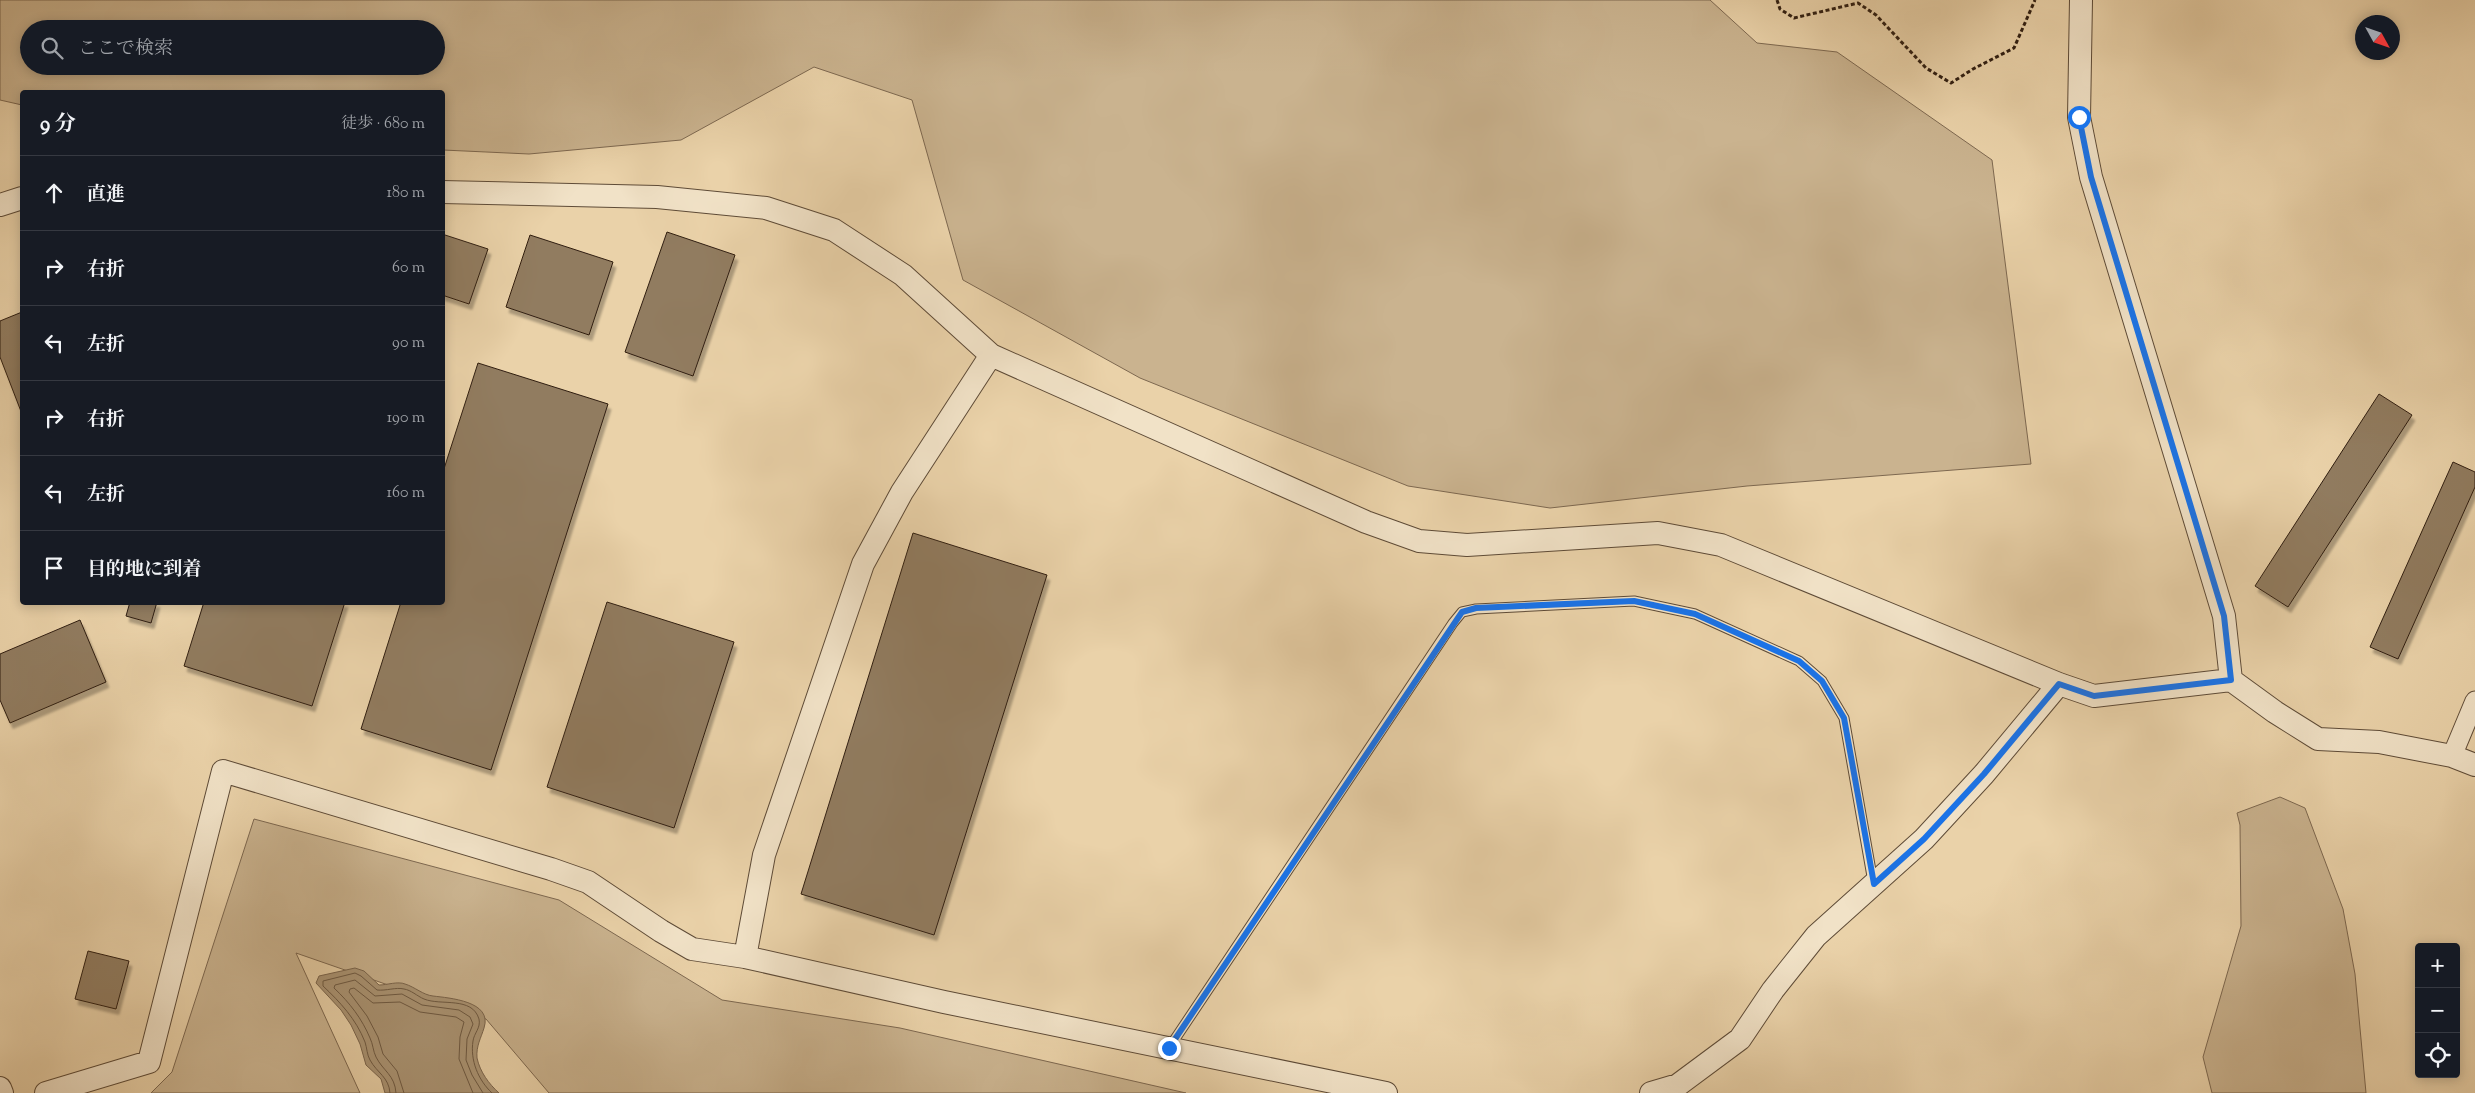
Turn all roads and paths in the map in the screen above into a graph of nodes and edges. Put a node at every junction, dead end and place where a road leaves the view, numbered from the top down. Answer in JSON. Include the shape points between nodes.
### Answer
{"nodes":[{"id":1,"x":1777,"y":0,"type":"edge"},
{"id":2,"x":2035,"y":0,"type":"edge"},
{"id":3,"x":2081,"y":0,"type":"edge"},
{"id":4,"x":445,"y":192,"type":"edge"},
{"id":5,"x":20,"y":199,"type":"edge"},
{"id":6,"x":0,"y":205,"type":"edge"},
{"id":7,"x":991,"y":355,"type":"junction"},
{"id":8,"x":2231,"y":680,"type":"junction"},
{"id":9,"x":2059,"y":684,"type":"junction"},
{"id":10,"x":2475,"y":701,"type":"edge"},
{"id":11,"x":2452,"y":756,"type":"junction"},
{"id":12,"x":2475,"y":765,"type":"edge"},
{"id":13,"x":1874,"y":884,"type":"junction"},
{"id":14,"x":744,"y":957,"type":"junction"},
{"id":15,"x":1169,"y":1048,"type":"junction"},
{"id":16,"x":0,"y":1088,"type":"edge"},
{"id":17,"x":2,"y":1093,"type":"edge"},
{"id":18,"x":46,"y":1093,"type":"edge"},
{"id":19,"x":1386,"y":1093,"type":"edge"},
{"id":20,"x":1651,"y":1093,"type":"edge"}],
"edges":[{"from":1,"to":2,"type":"path","via":[[1780,9],[1794,18],[1858,3],[1876,15],[1926,68],[1951,83],[2014,48]]},
{"from":3,"to":8,"type":"street","via":[[2079,117],[2091,177],[2224,616]]},
{"from":4,"to":7,"type":"street","via":[[657,197],[766,208],[834,230],[903,275]]},
{"from":5,"to":6,"type":"street"},
{"from":7,"to":9,"type":"street","via":[[1366,522],[1419,541],[1466,545],[1658,533],[1721,545]]},
{"from":7,"to":14,"type":"street","via":[[902,492],[863,564],[764,855]]},
{"from":8,"to":9,"type":"street","via":[[2094,696]]},
{"from":8,"to":11,"type":"street","via":[[2318,739],[2380,742]]},
{"from":9,"to":13,"type":"street","via":[[1984,774],[1924,839]]},
{"from":10,"to":11,"type":"street"},
{"from":11,"to":12,"type":"street"},
{"from":13,"to":15,"type":"lane","via":[[1844,718],[1822,681],[1799,661],[1695,614],[1634,601],[1476,608],[1462,612],[1453,623]]},
{"from":13,"to":20,"type":"street","via":[[1816,936],[1773,990],[1740,1039],[1678,1085]]},
{"from":14,"to":15,"type":"street"},
{"from":14,"to":18,"type":"street","via":[[692,949],[588,882],[223,771],[149,1062]]},
{"from":15,"to":19,"type":"street"},
{"from":16,"to":17,"type":"street"}]}
